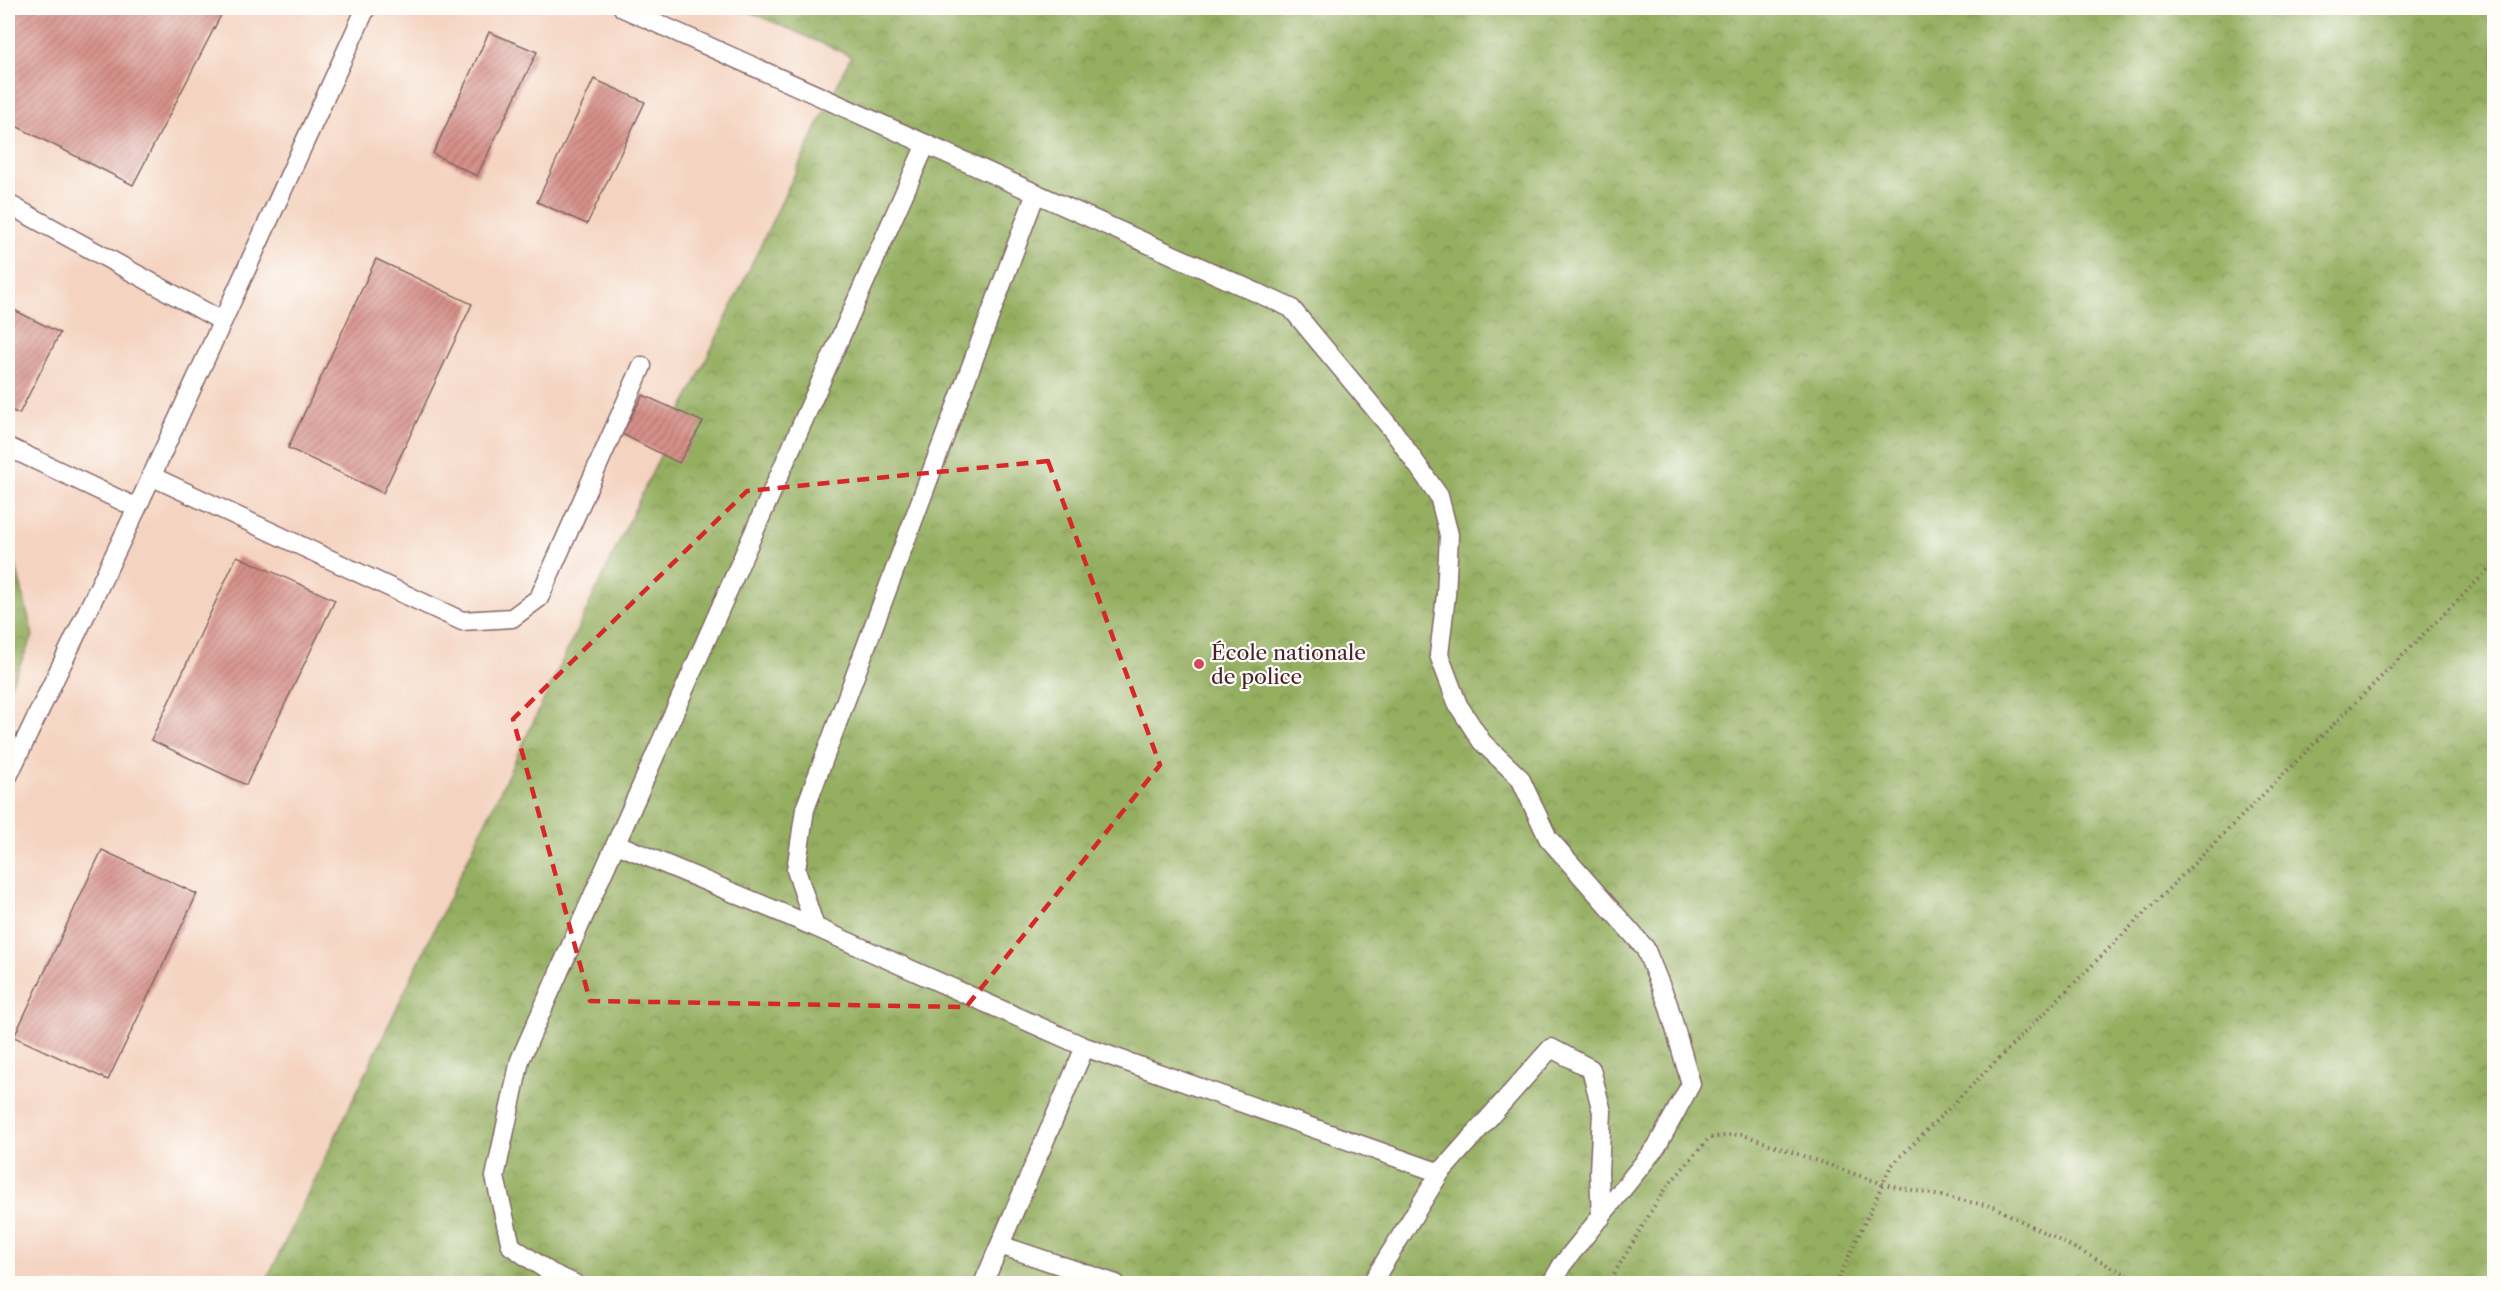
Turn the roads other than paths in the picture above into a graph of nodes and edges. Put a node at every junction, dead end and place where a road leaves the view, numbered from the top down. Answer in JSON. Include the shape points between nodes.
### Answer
{"nodes":[{"id":1,"x":366,"y":8,"type":"edge"},
{"id":2,"x":623,"y":8,"type":"edge"},
{"id":3,"x":926,"y":144,"type":"junction"},
{"id":4,"x":1036,"y":193,"type":"junction"},
{"id":5,"x":8,"y":204,"type":"edge"},
{"id":6,"x":222,"y":321,"type":"junction"},
{"id":7,"x":642,"y":366,"type":"dead end"},
{"id":8,"x":8,"y":447,"type":"edge"},
{"id":9,"x":151,"y":476,"type":"junction"},
{"id":10,"x":137,"y":508,"type":"junction"},
{"id":11,"x":8,"y":776,"type":"edge"},
{"id":12,"x":617,"y":844,"type":"junction"},
{"id":13,"x":815,"y":927,"type":"junction"},
{"id":14,"x":1085,"y":1047,"type":"junction"},
{"id":15,"x":1440,"y":1173,"type":"junction"},
{"id":16,"x":1601,"y":1218,"type":"junction"},
{"id":17,"x":1000,"y":1245,"type":"junction"},
{"id":18,"x":575,"y":1284,"type":"edge"},
{"id":19,"x":983,"y":1284,"type":"edge"},
{"id":20,"x":1116,"y":1284,"type":"edge"},
{"id":21,"x":1371,"y":1284,"type":"edge"},
{"id":22,"x":1551,"y":1284,"type":"edge"}],
"edges":[{"from":1,"to":6,"type":"lane"},
{"from":2,"to":3,"type":"lane"},
{"from":3,"to":4,"type":"lane"},
{"from":3,"to":12,"type":"lane"},
{"from":4,"to":13,"type":"lane","via":[[805,809],[796,870]]},
{"from":4,"to":16,"type":"lane","via":[[1291,308],[1394,432],[1439,496],[1449,535],[1439,655],[1458,705],[1482,742],[1520,778],[1548,838],[1645,948],[1668,1004],[1691,1084],[1657,1146]]},
{"from":5,"to":6,"type":"lane"},
{"from":6,"to":9,"type":"lane"},
{"from":7,"to":9,"type":"lane","via":[[539,598],[512,618],[462,621]]},
{"from":8,"to":10,"type":"lane"},
{"from":9,"to":10,"type":"lane"},
{"from":10,"to":11,"type":"lane"},
{"from":12,"to":13,"type":"lane"},
{"from":12,"to":18,"type":"lane","via":[[520,1060],[495,1176],[511,1246]]},
{"from":13,"to":14,"type":"lane"},
{"from":14,"to":15,"type":"lane"},
{"from":14,"to":17,"type":"lane"},
{"from":15,"to":16,"type":"lane","via":[[1551,1048],[1591,1069],[1602,1112]]},
{"from":15,"to":21,"type":"lane"},
{"from":16,"to":22,"type":"lane"},
{"from":17,"to":19,"type":"lane"},
{"from":17,"to":20,"type":"lane"}]}
